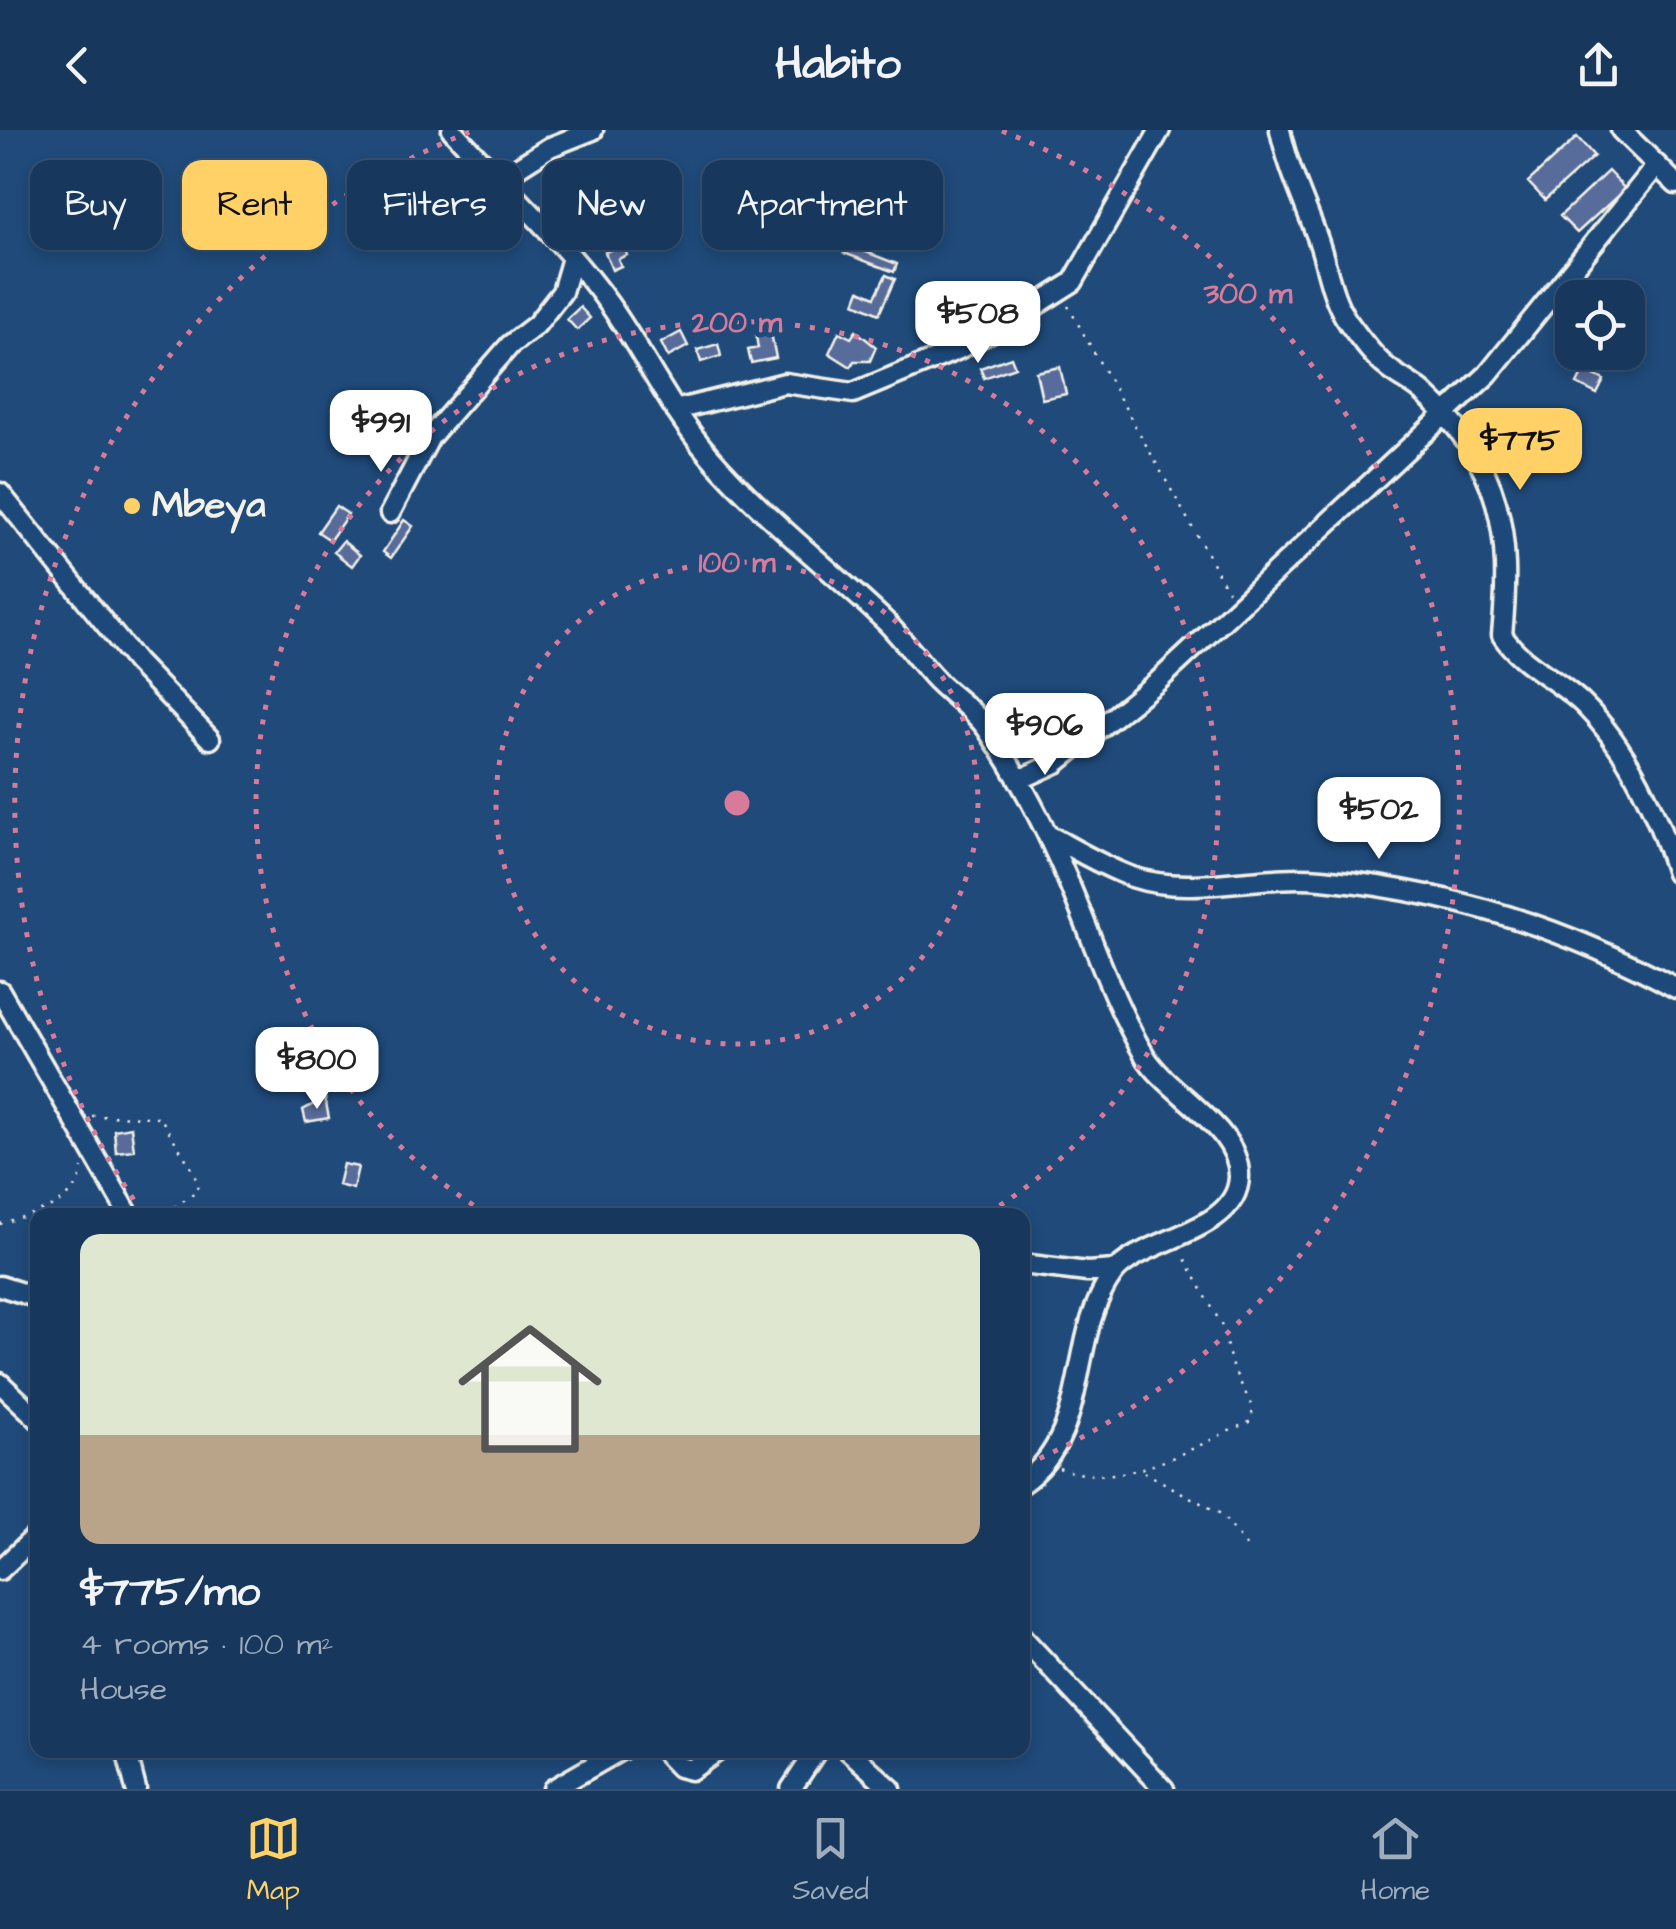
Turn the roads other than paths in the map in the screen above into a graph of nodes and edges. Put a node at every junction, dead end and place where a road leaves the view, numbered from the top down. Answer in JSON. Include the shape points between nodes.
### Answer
{"nodes":[{"id":1,"x":452,"y":130,"type":"edge"},
{"id":2,"x":593,"y":130,"type":"edge"},
{"id":3,"x":1160,"y":130,"type":"edge"},
{"id":4,"x":1280,"y":130,"type":"edge"},
{"id":5,"x":1622,"y":130,"type":"edge"},
{"id":6,"x":480,"y":160,"type":"edge"},
{"id":7,"x":522,"y":165,"type":"edge"},
{"id":8,"x":1657,"y":165,"type":"junction"},
{"id":9,"x":1676,"y":184,"type":"edge"},
{"id":10,"x":522,"y":205,"type":"edge"},
{"id":11,"x":572,"y":258,"type":"junction"},
{"id":12,"x":675,"y":410,"type":"junction"},
{"id":13,"x":1445,"y":413,"type":"junction"},
{"id":14,"x":0,"y":492,"type":"edge"},
{"id":15,"x":390,"y":513,"type":"dead end"},
{"id":16,"x":210,"y":739,"type":"dead end"},
{"id":17,"x":1019,"y":780,"type":"junction"},
{"id":18,"x":1050,"y":836,"type":"junction"},
{"id":19,"x":1676,"y":873,"type":"edge"},
{"id":20,"x":1676,"y":988,"type":"edge"},
{"id":21,"x":0,"y":991,"type":"edge"},
{"id":22,"x":125,"y":1208,"type":"edge"},
{"id":23,"x":1030,"y":1265,"type":"edge"},
{"id":24,"x":1115,"y":1270,"type":"junction"},
{"id":25,"x":0,"y":1286,"type":"edge"},
{"id":26,"x":30,"y":1295,"type":"edge"},
{"id":27,"x":0,"y":1383,"type":"edge"},
{"id":28,"x":30,"y":1411,"type":"edge"},
{"id":29,"x":1030,"y":1476,"type":"edge"},
{"id":30,"x":30,"y":1542,"type":"edge"},
{"id":31,"x":0,"y":1570,"type":"edge"},
{"id":32,"x":1030,"y":1646,"type":"edge"},
{"id":33,"x":128,"y":1758,"type":"edge"},
{"id":34,"x":608,"y":1758,"type":"edge"},
{"id":35,"x":671,"y":1758,"type":"edge"},
{"id":36,"x":708,"y":1758,"type":"edge"},
{"id":37,"x":812,"y":1758,"type":"edge"},
{"id":38,"x":857,"y":1758,"type":"edge"},
{"id":39,"x":565,"y":1786,"type":"edge"},
{"id":40,"x":136,"y":1789,"type":"edge"},
{"id":41,"x":791,"y":1789,"type":"edge"},
{"id":42,"x":891,"y":1789,"type":"edge"},
{"id":43,"x":1164,"y":1789,"type":"edge"}],
"edges":[{"from":1,"to":6,"type":"street"},
{"from":2,"to":7,"type":"street"},
{"from":3,"to":12,"type":"street","via":[[1073,282],[1060,292],[958,350],[853,394],[786,382]]},
{"from":4,"to":13,"type":"street","via":[[1331,292],[1347,321],[1388,369]]},
{"from":5,"to":8,"type":"street"},
{"from":8,"to":9,"type":"street"},
{"from":8,"to":13,"type":"street","via":[[1488,374]]},
{"from":10,"to":11,"type":"street"},
{"from":11,"to":12,"type":"street","via":[[608,302]]},
{"from":11,"to":15,"type":"street","via":[[562,292],[430,437]]},
{"from":12,"to":17,"type":"street","via":[[708,455],[984,724]]},
{"from":13,"to":17,"type":"street","via":[[1238,610],[1090,738]]},
{"from":13,"to":19,"type":"street","via":[[1484,467],[1504,524],[1502,634],[1525,661],[1586,706],[1623,756],[1663,831]]},
{"from":14,"to":16,"type":"street","via":[[136,662]]},
{"from":17,"to":18,"type":"street"},
{"from":18,"to":20,"type":"street","via":[[1132,877],[1167,883],[1288,877],[1435,893],[1523,918]]},
{"from":18,"to":24,"type":"street","via":[[1130,1030],[1148,1062],[1224,1139],[1239,1179],[1214,1218]]},
{"from":21,"to":22,"type":"street"},
{"from":23,"to":24,"type":"street"},
{"from":24,"to":29,"type":"street","via":[[1094,1308],[1075,1399],[1050,1461]]},
{"from":25,"to":26,"type":"street"},
{"from":27,"to":28,"type":"street"},
{"from":30,"to":31,"type":"street"},
{"from":32,"to":43,"type":"street"},
{"from":33,"to":40,"type":"street"},
{"from":34,"to":39,"type":"street"},
{"from":35,"to":36,"type":"street","via":[[691,1770]]},
{"from":37,"to":41,"type":"street"},
{"from":38,"to":42,"type":"street"}]}
